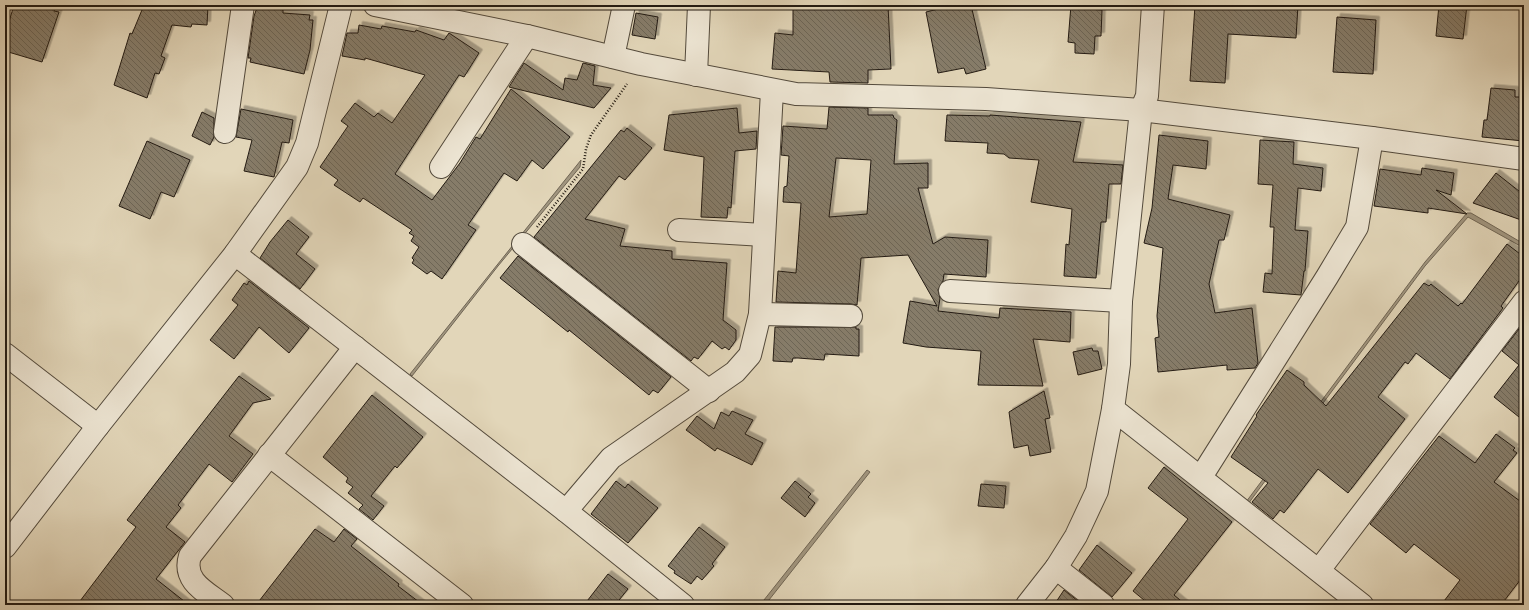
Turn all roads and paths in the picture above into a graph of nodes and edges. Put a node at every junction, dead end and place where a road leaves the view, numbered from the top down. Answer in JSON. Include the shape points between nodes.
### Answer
{"nodes":[{"id":1,"x":243,"y":5,"type":"edge"},
{"id":2,"x":341,"y":5,"type":"edge"},
{"id":3,"x":375,"y":5,"type":"edge"},
{"id":4,"x":624,"y":5,"type":"edge"},
{"id":5,"x":699,"y":5,"type":"edge"},
{"id":6,"x":1152,"y":5,"type":"edge"},
{"id":7,"x":527,"y":36,"type":"junction"},
{"id":8,"x":613,"y":57,"type":"junction"},
{"id":9,"x":641,"y":64,"type":"junction"},
{"id":10,"x":696,"y":75,"type":"junction"},
{"id":11,"x":772,"y":91,"type":"junction"},
{"id":12,"x":1141,"y":110,"type":"junction"},
{"id":13,"x":225,"y":132,"type":"dead end"},
{"id":14,"x":1372,"y":138,"type":"junction"},
{"id":15,"x":1524,"y":159,"type":"edge"},
{"id":16,"x":441,"y":166,"type":"dead end"},
{"id":17,"x":679,"y":230,"type":"dead end"},
{"id":18,"x":764,"y":235,"type":"junction"},
{"id":19,"x":523,"y":244,"type":"joint"},
{"id":20,"x":235,"y":254,"type":"junction"},
{"id":21,"x":950,"y":292,"type":"dead end"},
{"id":22,"x":1121,"y":301,"type":"junction"},
{"id":23,"x":1524,"y":302,"type":"edge"},
{"id":24,"x":760,"y":314,"type":"junction"},
{"id":25,"x":851,"y":316,"type":"dead end"},
{"id":26,"x":355,"y":347,"type":"junction"},
{"id":27,"x":5,"y":354,"type":"edge"},
{"id":28,"x":709,"y":391,"type":"junction"},
{"id":29,"x":1113,"y":409,"type":"junction"},
{"id":30,"x":98,"y":426,"type":"junction"},
{"id":31,"x":269,"y":455,"type":"junction"},
{"id":32,"x":1201,"y":477,"type":"junction"},
{"id":33,"x":566,"y":511,"type":"junction"},
{"id":34,"x":5,"y":547,"type":"edge"},
{"id":35,"x":1056,"y":568,"type":"junction"},
{"id":36,"x":1319,"y":570,"type":"junction"},
{"id":37,"x":680,"y":604,"type":"edge"},
{"id":38,"x":223,"y":605,"type":"edge"},
{"id":39,"x":462,"y":605,"type":"edge"},
{"id":40,"x":1027,"y":605,"type":"edge"},
{"id":41,"x":1103,"y":605,"type":"edge"},
{"id":42,"x":1362,"y":605,"type":"edge"}],
"edges":[{"from":1,"to":13,"type":"street"},
{"from":2,"to":20,"type":"street","via":[[307,143],[297,167]]},
{"from":3,"to":7,"type":"street"},
{"from":4,"to":8,"type":"street"},
{"from":5,"to":10,"type":"street"},
{"from":6,"to":12,"type":"street","via":[[1147,96]]},
{"from":7,"to":8,"type":"street"},
{"from":7,"to":16,"type":"street"},
{"from":8,"to":9,"type":"street"},
{"from":9,"to":10,"type":"street"},
{"from":9,"to":19,"type":"path","via":[[594,128],[586,149],[583,169]]},
{"from":10,"to":11,"type":"street"},
{"from":11,"to":12,"type":"street","via":[[796,94],[986,99]]},
{"from":11,"to":18,"type":"street"},
{"from":12,"to":14,"type":"street"},
{"from":12,"to":22,"type":"street"},
{"from":14,"to":15,"type":"street"},
{"from":14,"to":32,"type":"street","via":[[1357,227]]},
{"from":17,"to":18,"type":"street"},
{"from":18,"to":24,"type":"street"},
{"from":19,"to":28,"type":"street"},
{"from":20,"to":26,"type":"street"},
{"from":20,"to":30,"type":"street"},
{"from":21,"to":22,"type":"street"},
{"from":22,"to":29,"type":"street","via":[[1119,364]]},
{"from":23,"to":36,"type":"street"},
{"from":24,"to":25,"type":"street"},
{"from":24,"to":28,"type":"street","via":[[750,355],[735,372]]},
{"from":26,"to":31,"type":"street"},
{"from":26,"to":33,"type":"street"},
{"from":27,"to":30,"type":"street"},
{"from":28,"to":33,"type":"street","via":[[611,458]]},
{"from":29,"to":32,"type":"street"},
{"from":29,"to":35,"type":"street","via":[[1097,491],[1076,536]]},
{"from":30,"to":34,"type":"street"},
{"from":31,"to":38,"type":"street","via":[[190,556],[188,563],[190,576],[194,582]]},
{"from":31,"to":39,"type":"street"},
{"from":32,"to":36,"type":"street","via":[[1309,565]]},
{"from":33,"to":37,"type":"street"},
{"from":35,"to":40,"type":"street"},
{"from":35,"to":41,"type":"street"},
{"from":36,"to":42,"type":"street"}]}
